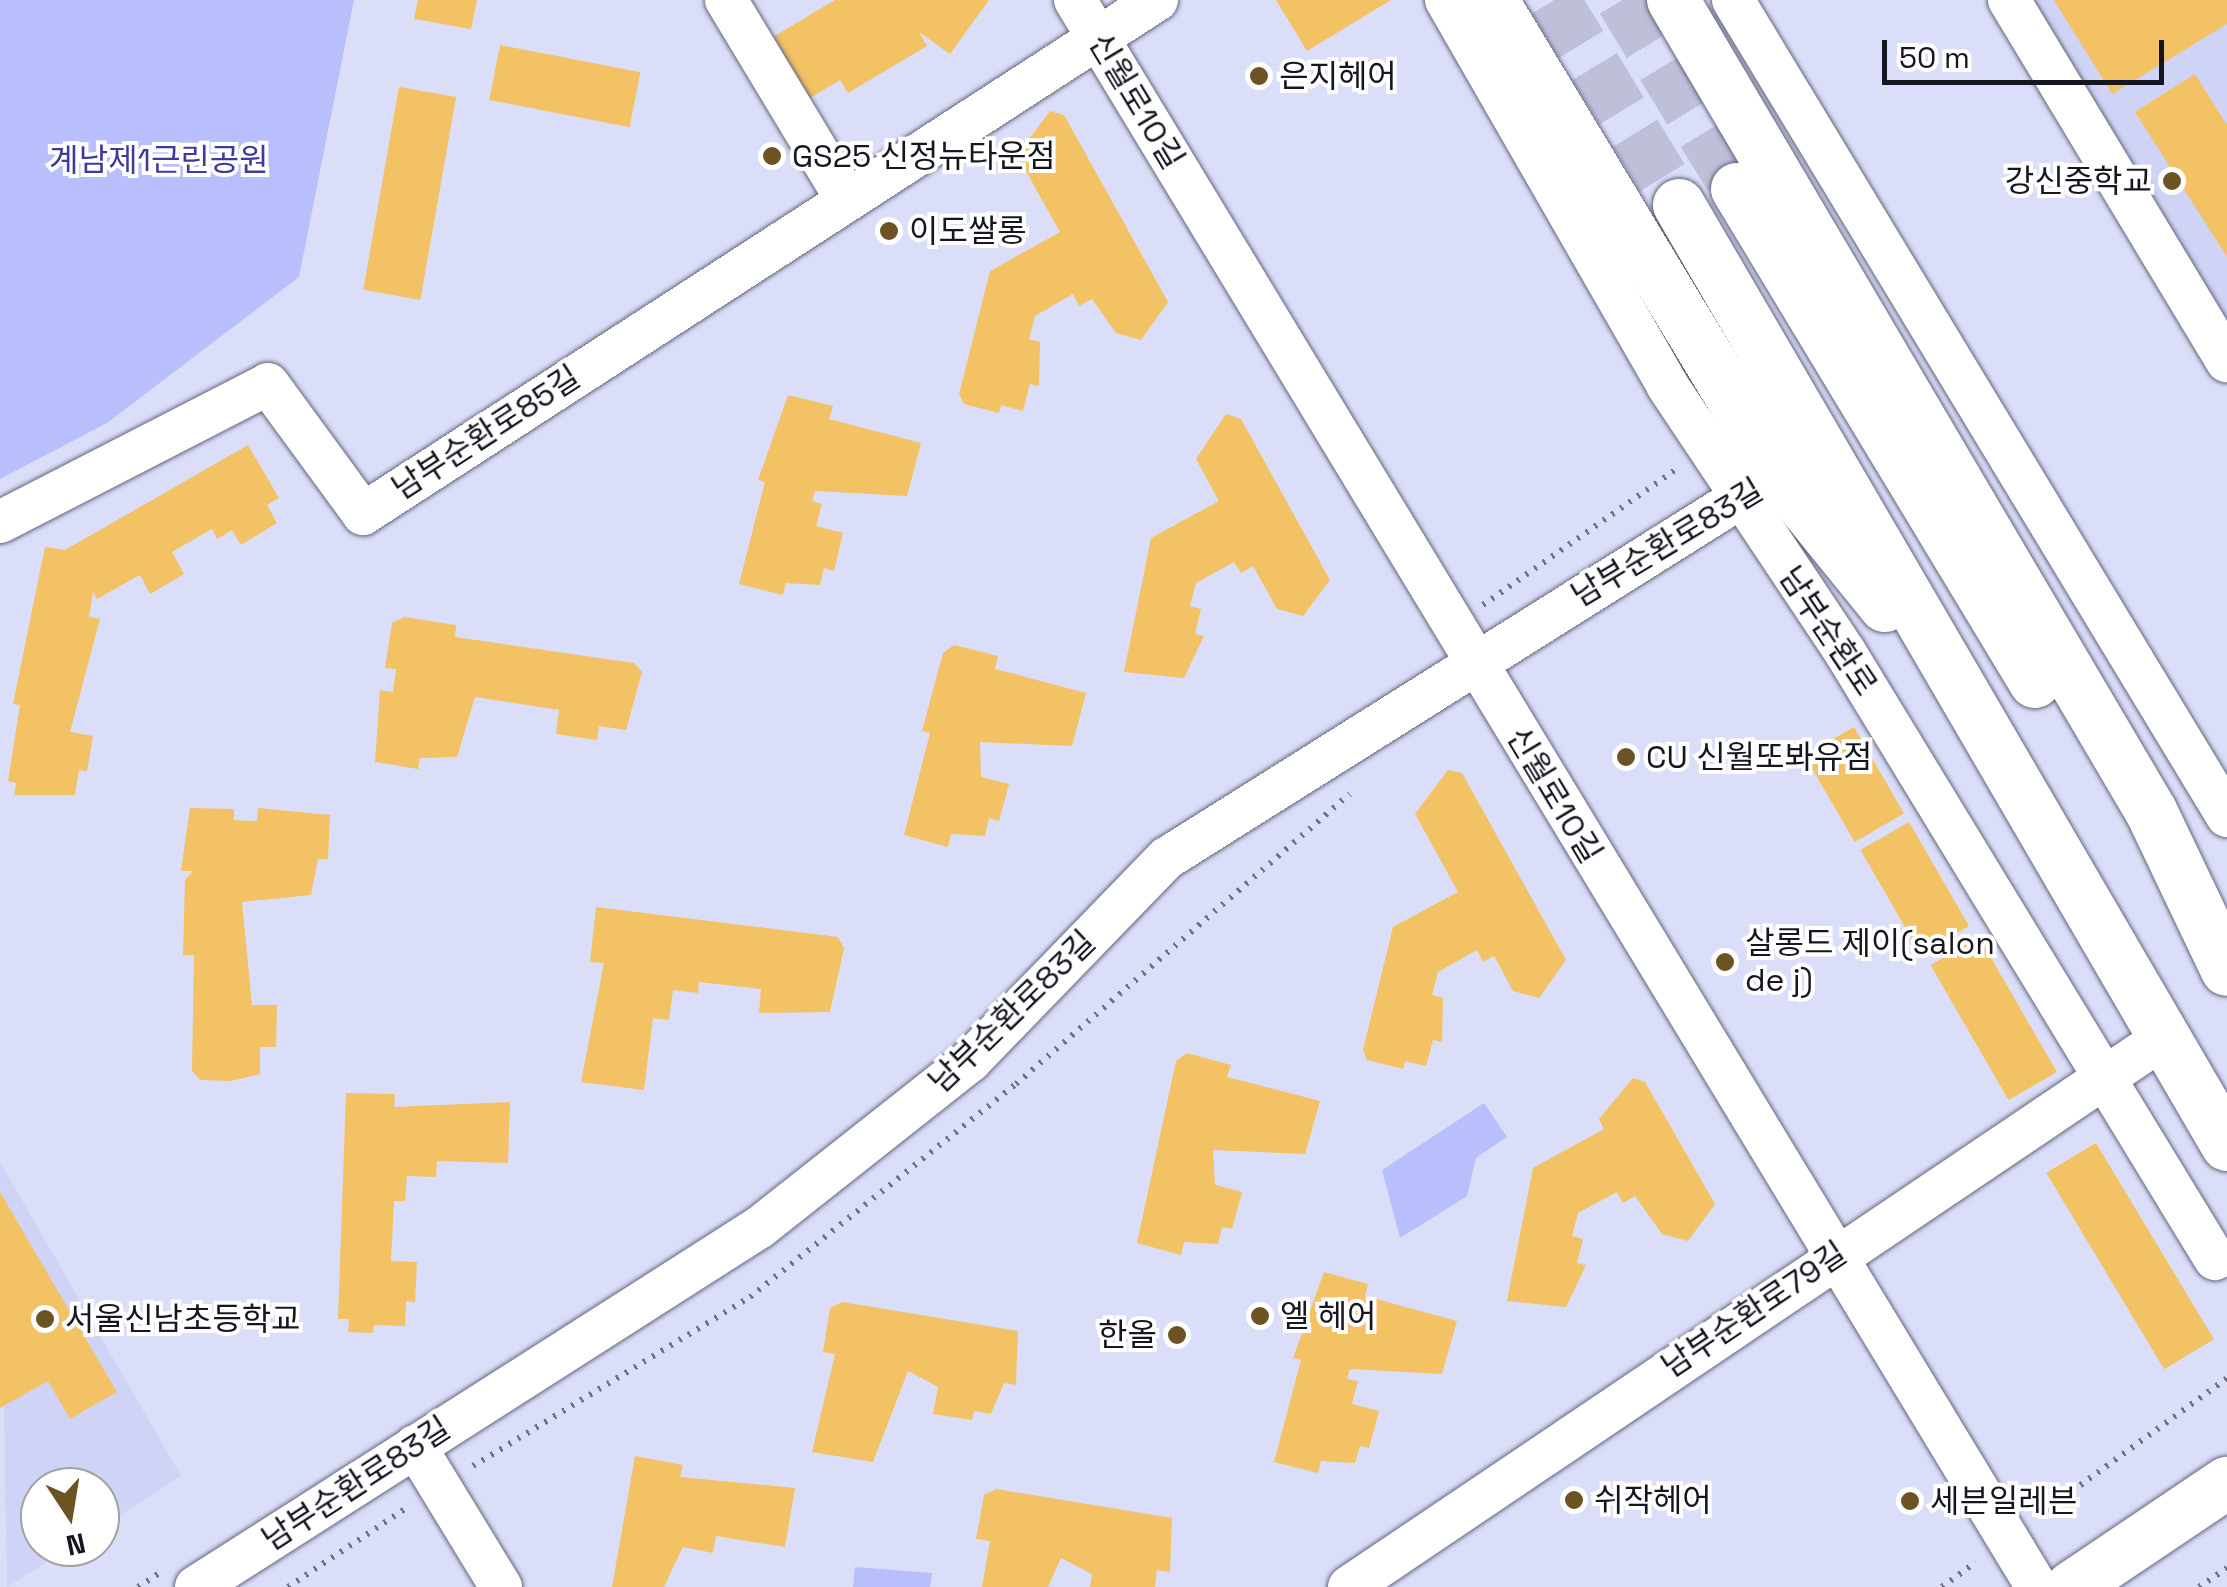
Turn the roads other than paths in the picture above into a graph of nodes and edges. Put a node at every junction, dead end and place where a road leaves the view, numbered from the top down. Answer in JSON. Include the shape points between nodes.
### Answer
{"nodes":[{"id":1,"x":726,"y":0,"type":"edge"},
{"id":2,"x":1074,"y":0,"type":"edge"},
{"id":3,"x":1158,"y":0,"type":"edge"},
{"id":4,"x":1446,"y":0,"type":"edge"},
{"id":5,"x":1492,"y":0,"type":"edge"},
{"id":6,"x":1672,"y":0,"type":"edge"},
{"id":7,"x":1733,"y":0,"type":"edge"},
{"id":8,"x":2009,"y":0,"type":"edge"},
{"id":9,"x":1097,"y":36,"type":"junction"},
{"id":10,"x":1829,"y":160,"type":"junction"},
{"id":11,"x":1760,"y":187,"type":"junction"},
{"id":12,"x":845,"y":197,"type":"junction"},
{"id":13,"x":1679,"y":205,"type":"tunnel mouth"},
{"id":14,"x":1603,"y":222,"type":"junction"},
{"id":15,"x":2227,"y":361,"type":"edge"},
{"id":16,"x":1758,"y":487,"type":"junction"},
{"id":17,"x":0,"y":522,"type":"edge"},
{"id":18,"x":1462,"y":644,"type":"junction"},
{"id":19,"x":1989,"y":736,"type":"junction"},
{"id":20,"x":2216,"y":772,"type":"edge"},
{"id":21,"x":2151,"y":811,"type":"junction"},
{"id":22,"x":2227,"y":816,"type":"edge"},
{"id":23,"x":2227,"y":970,"type":"edge"},
{"id":24,"x":2227,"y":988,"type":"edge"},
{"id":25,"x":2162,"y":1039,"type":"junction"},
{"id":26,"x":2102,"y":1079,"type":"junction"},
{"id":27,"x":2227,"y":1145,"type":"edge"},
{"id":28,"x":1835,"y":1254,"type":"junction"},
{"id":29,"x":2215,"y":1260,"type":"dead end"},
{"id":30,"x":416,"y":1446,"type":"junction"},
{"id":31,"x":2227,"y":1483,"type":"edge"},
{"id":32,"x":183,"y":1576,"type":"edge"},
{"id":33,"x":1361,"y":1584,"type":"edge"},
{"id":34,"x":501,"y":1587,"type":"edge"},
{"id":35,"x":2038,"y":1587,"type":"edge"},
{"id":36,"x":2072,"y":1587,"type":"edge"}],
"edges":[{"from":1,"to":12,"type":"street"},
{"from":2,"to":9,"type":"street","name":"신월로10길"},
{"from":3,"to":9,"type":"street","name":"남부순환로85길"},
{"from":4,"to":14,"type":"street","name":"남부순환로"},
{"from":5,"to":14,"type":"main road","name":"남부순환로"},
{"from":6,"to":11,"type":"main road"},
{"from":7,"to":10,"type":"street"},
{"from":8,"to":15,"type":"street"},
{"from":9,"to":12,"type":"street","name":"남부순환로85길"},
{"from":9,"to":18,"type":"street","name":"신월로10길"},
{"from":10,"to":11,"type":"street"},
{"from":10,"to":20,"type":"street"},
{"from":11,"to":21,"type":"main road"},
{"from":11,"to":24,"type":"main road"},
{"from":12,"to":17,"type":"street","name":"남부순환로85길","via":[[364,514],[268,384]]},
{"from":13,"to":19,"type":"main road","name":"남부순환로"},
{"from":14,"to":16,"type":"main road","name":"남부순환로"},
{"from":14,"to":16,"type":"street","name":"남부순환로","via":[[1706,449]]},
{"from":16,"to":18,"type":"street","name":"남부순환로83길"},
{"from":16,"to":19,"type":"main road","name":"남부순환로"},
{"from":16,"to":26,"type":"street","name":"남부순환로","via":[[1844,652]]},
{"from":18,"to":28,"type":"street","name":"신월로10길"},
{"from":18,"to":30,"type":"street","name":"남부순환로83길","via":[[1166,858],[970,1062],[760,1227]]},
{"from":19,"to":25,"type":"main road","name":"남부순환로"},
{"from":20,"to":21,"type":"street"},
{"from":20,"to":22,"type":"street"},
{"from":21,"to":23,"type":"main road"},
{"from":25,"to":26,"type":"street","name":"남부순환로79길"},
{"from":25,"to":27,"type":"main road","name":"남부순환로"},
{"from":26,"to":28,"type":"street","name":"남부순환로79길"},
{"from":26,"to":29,"type":"street","name":"남부순환로"},
{"from":28,"to":33,"type":"street","name":"남부순환로79길"},
{"from":28,"to":35,"type":"street","name":"신월로10길"},
{"from":30,"to":32,"type":"street","name":"남부순환로83길"},
{"from":30,"to":34,"type":"street"},
{"from":31,"to":36,"type":"main road"}]}
